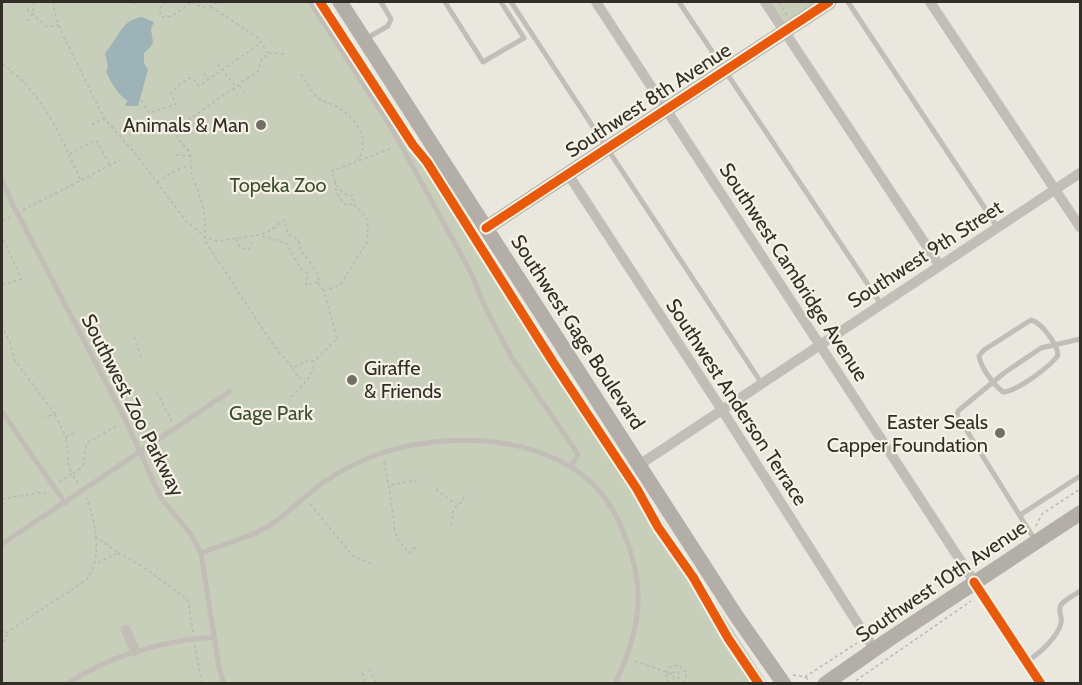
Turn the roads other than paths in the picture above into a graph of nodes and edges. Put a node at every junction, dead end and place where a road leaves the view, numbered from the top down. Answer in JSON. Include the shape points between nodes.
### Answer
{"nodes":[{"id":1,"x":310,"y":2,"type":"edge"},
{"id":2,"x":340,"y":2,"type":"edge"},
{"id":3,"x":381,"y":2,"type":"edge"},
{"id":4,"x":445,"y":2,"type":"edge"},
{"id":5,"x":501,"y":2,"type":"edge"},
{"id":6,"x":511,"y":2,"type":"edge"},
{"id":7,"x":596,"y":2,"type":"edge"},
{"id":8,"x":679,"y":2,"type":"edge"},
{"id":9,"x":765,"y":2,"type":"edge"},
{"id":10,"x":829,"y":2,"type":"edge"},
{"id":11,"x":848,"y":2,"type":"edge"},
{"id":12,"x":930,"y":2,"type":"edge"},
{"id":13,"x":785,"y":31,"type":"junction"},
{"id":14,"x":364,"y":40,"type":"junction"},
{"id":15,"x":725,"y":70,"type":"junction"},
{"id":16,"x":666,"y":110,"type":"junction"},
{"id":17,"x":607,"y":148,"type":"junction"},
{"id":18,"x":568,"y":174,"type":"junction"},
{"id":19,"x":1080,"y":174,"type":"edge"},
{"id":20,"x":2,"y":180,"type":"edge"},
{"id":21,"x":1056,"y":190,"type":"junction"},
{"id":22,"x":1080,"y":227,"type":"edge"},
{"id":23,"x":486,"y":228,"type":"junction"},
{"id":24,"x":998,"y":228,"type":"junction"},
{"id":25,"x":940,"y":266,"type":"junction"},
{"id":26,"x":882,"y":305,"type":"junction"},
{"id":27,"x":1080,"y":339,"type":"edge"},
{"id":28,"x":821,"y":344,"type":"junction"},
{"id":29,"x":1054,"y":344,"type":"junction"},
{"id":30,"x":993,"y":382,"type":"junction"},
{"id":31,"x":762,"y":384,"type":"junction"},
{"id":32,"x":229,"y":392,"type":"dead end"},
{"id":33,"x":722,"y":410,"type":"junction"},
{"id":34,"x":2,"y":412,"type":"edge"},
{"id":35,"x":141,"y":453,"type":"junction"},
{"id":36,"x":639,"y":465,"type":"junction"},
{"id":37,"x":571,"y":467,"type":"junction"},
{"id":38,"x":1080,"y":476,"type":"edge"},
{"id":39,"x":64,"y":502,"type":"junction"},
{"id":40,"x":1020,"y":514,"type":"junction"},
{"id":41,"x":1078,"y":518,"type":"edge"},
{"id":42,"x":1033,"y":536,"type":"junction"},
{"id":43,"x":2,"y":544,"type":"edge"},
{"id":44,"x":201,"y":553,"type":"junction"},
{"id":45,"x":974,"y":582,"type":"junction"},
{"id":46,"x":1080,"y":591,"type":"edge"},
{"id":47,"x":126,"y":630,"type":"dead end"},
{"id":48,"x":214,"y":638,"type":"junction"},
{"id":49,"x":870,"y":643,"type":"junction"},
{"id":50,"x":135,"y":651,"type":"junction"},
{"id":51,"x":1027,"y":661,"type":"junction"},
{"id":52,"x":789,"y":680,"type":"edge"},
{"id":53,"x":67,"y":684,"type":"edge"},
{"id":54,"x":224,"y":684,"type":"edge"},
{"id":55,"x":615,"y":684,"type":"edge"},
{"id":56,"x":825,"y":684,"type":"edge"},
{"id":57,"x":1041,"y":684,"type":"edge"}],
"edges":[{"from":1,"to":37,"type":"lane","via":[[391,127],[470,271],[512,358],[578,454]]},
{"from":2,"to":14,"type":"main road","name":"Southwest Gage Boulevard"},
{"from":3,"to":14,"type":"lane","via":[[391,18],[388,26]]},
{"from":4,"to":5,"type":"lane","via":[[483,62],[524,38]]},
{"from":6,"to":17,"type":"lane"},
{"from":7,"to":16,"type":"street","name":"Southwest Cambridge Avenue"},
{"from":8,"to":15,"type":"lane"},
{"from":9,"to":13,"type":"street"},
{"from":10,"to":13,"type":"main road","name":"Southwest 8th Avenue"},
{"from":11,"to":24,"type":"lane"},
{"from":12,"to":21,"type":"street"},
{"from":13,"to":15,"type":"main road","name":"Southwest 8th Avenue"},
{"from":13,"to":25,"type":"street"},
{"from":14,"to":23,"type":"main road","name":"Southwest Gage Boulevard"},
{"from":15,"to":16,"type":"main road","name":"Southwest 8th Avenue"},
{"from":15,"to":26,"type":"lane"},
{"from":16,"to":17,"type":"main road","name":"Southwest 8th Avenue"},
{"from":16,"to":28,"type":"street","name":"Southwest Cambridge Avenue"},
{"from":17,"to":18,"type":"main road","name":"Southwest 8th Avenue"},
{"from":17,"to":31,"type":"lane"},
{"from":18,"to":23,"type":"main road","name":"Southwest 8th Avenue"},
{"from":18,"to":33,"type":"street","name":"Southwest Anderson Terrace"},
{"from":19,"to":21,"type":"street","name":"Southwest 9th Street"},
{"from":20,"to":35,"type":"lane","name":"Southwest Zoo Parkway"},
{"from":21,"to":22,"type":"street"},
{"from":21,"to":24,"type":"street","name":"Southwest 9th Street"},
{"from":23,"to":36,"type":"main road","name":"Southwest Gage Boulevard"},
{"from":24,"to":25,"type":"street","name":"Southwest 9th Street"},
{"from":25,"to":26,"type":"street","name":"Southwest 9th Street"},
{"from":26,"to":28,"type":"street","name":"Southwest 9th Street"},
{"from":27,"to":29,"type":"lane"},
{"from":28,"to":31,"type":"street","name":"Southwest 9th Street"},
{"from":28,"to":45,"type":"street","name":"Southwest Cambridge Avenue"},
{"from":29,"to":30,"type":"lane","via":[[1041,348]]},
{"from":29,"to":30,"type":"lane","via":[[1058,355],[1052,363],[1017,387],[1007,393]]},
{"from":29,"to":30,"type":"lane","via":[[1031,320],[979,356]]},
{"from":30,"to":40,"type":"lane","via":[[957,415]]},
{"from":31,"to":33,"type":"street","name":"Southwest 9th Street"},
{"from":32,"to":35,"type":"lane"},
{"from":33,"to":36,"type":"street","name":"Southwest 9th Street"},
{"from":33,"to":49,"type":"street","name":"Southwest Anderson Terrace"},
{"from":34,"to":39,"type":"lane"},
{"from":35,"to":39,"type":"lane"},
{"from":35,"to":44,"type":"lane","name":"Southwest Zoo Parkway","via":[[161,498]]},
{"from":36,"to":52,"type":"main road","name":"Southwest Gage Boulevard","via":[[737,617]]},
{"from":37,"to":44,"type":"lane","via":[[555,457],[496,443],[453,441],[406,446],[347,468],[312,490],[270,525]]},
{"from":37,"to":55,"type":"lane","via":[[608,501],[625,534],[635,566],[637,623]]},
{"from":38,"to":40,"type":"lane"},
{"from":39,"to":43,"type":"lane"},
{"from":40,"to":42,"type":"lane"},
{"from":41,"to":42,"type":"main road","name":"Southwest 10th Avenue"},
{"from":42,"to":45,"type":"main road","name":"Southwest 10th Avenue"},
{"from":44,"to":48,"type":"lane","name":"Southwest Zoo Parkway"},
{"from":45,"to":49,"type":"main road","name":"Southwest 10th Avenue"},
{"from":45,"to":51,"type":"street","name":"Southwest Cambridge Avenue"},
{"from":46,"to":51,"type":"lane","via":[[1061,606],[1060,626],[1041,653]]},
{"from":47,"to":50,"type":"street"},
{"from":48,"to":50,"type":"lane"},
{"from":48,"to":54,"type":"lane","name":"Southwest Zoo Parkway"},
{"from":49,"to":56,"type":"main road","name":"Southwest 10th Avenue"},
{"from":50,"to":53,"type":"lane","via":[[96,666]]},
{"from":51,"to":57,"type":"street","name":"Southwest Cambridge Avenue"}]}
